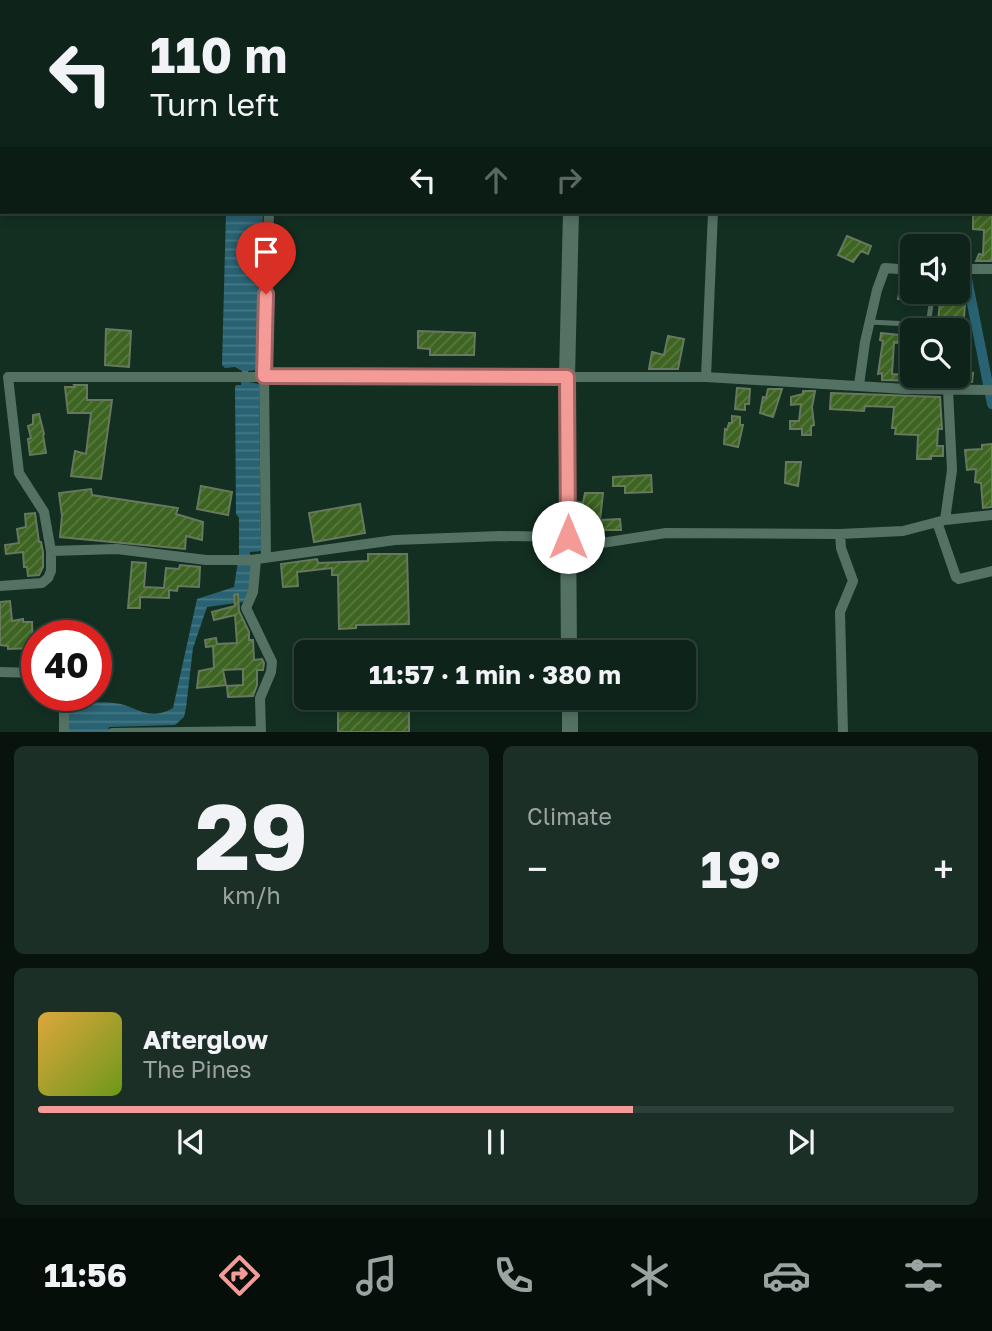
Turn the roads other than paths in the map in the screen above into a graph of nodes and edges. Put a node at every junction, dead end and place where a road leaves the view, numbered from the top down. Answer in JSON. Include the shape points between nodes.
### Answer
{"nodes":[{"id":1,"x":268,"y":214,"type":"edge"},
{"id":2,"x":571,"y":214,"type":"edge"},
{"id":3,"x":713,"y":214,"type":"edge"},
{"id":4,"x":900,"y":269,"type":"edge"},
{"id":5,"x":992,"y":269,"type":"edge"},
{"id":6,"x":970,"y":271,"type":"edge"},
{"id":7,"x":931,"y":304,"type":"edge"},
{"id":8,"x":870,"y":322,"type":"junction"},
{"id":9,"x":261,"y":376,"type":"junction"},
{"id":10,"x":567,"y":377,"type":"junction"},
{"id":11,"x":706,"y":377,"type":"junction"},
{"id":12,"x":859,"y":386,"type":"junction"},
{"id":13,"x":5,"y":390,"type":"edge"},
{"id":14,"x":948,"y":390,"type":"junction"},
{"id":15,"x":989,"y":390,"type":"edge"},
{"id":16,"x":992,"y":515,"type":"edge"},
{"id":17,"x":941,"y":521,"type":"junction"},
{"id":18,"x":840,"y":534,"type":"junction"},
{"id":19,"x":568,"y":537,"type":"junction"},
{"id":20,"x":51,"y":551,"type":"junction"},
{"id":21,"x":261,"y":559,"type":"junction"},
{"id":22,"x":992,"y":571,"type":"edge"},
{"id":23,"x":0,"y":586,"type":"edge"},
{"id":24,"x":569,"y":640,"type":"edge"},
{"id":25,"x":0,"y":672,"type":"edge"},
{"id":26,"x":21,"y":673,"type":"edge"},
{"id":27,"x":570,"y":710,"type":"edge"},
{"id":28,"x":64,"y":711,"type":"edge"},
{"id":29,"x":64,"y":732,"type":"edge"},
{"id":30,"x":261,"y":732,"type":"edge"},
{"id":31,"x":570,"y":732,"type":"edge"},
{"id":32,"x":843,"y":732,"type":"edge"}],
"edges":[{"from":1,"to":9,"type":"street"},
{"from":2,"to":10,"type":"street"},
{"from":3,"to":11,"type":"street"},
{"from":4,"to":8,"type":"street","via":[[885,268]]},
{"from":5,"to":6,"type":"street"},
{"from":7,"to":8,"type":"lane","via":[[928,325]]},
{"from":8,"to":12,"type":"street"},
{"from":9,"to":10,"type":"street"},
{"from":9,"to":13,"type":"street","via":[[8,377]]},
{"from":9,"to":21,"type":"street"},
{"from":10,"to":11,"type":"street"},
{"from":10,"to":19,"type":"street"},
{"from":11,"to":12,"type":"street"},
{"from":12,"to":14,"type":"street"},
{"from":13,"to":20,"type":"street","via":[[19,472],[44,512]]},
{"from":14,"to":15,"type":"street"},
{"from":14,"to":17,"type":"street","via":[[951,470]]},
{"from":16,"to":17,"type":"street"},
{"from":17,"to":18,"type":"street","via":[[903,531]]},
{"from":17,"to":22,"type":"street","via":[[958,579]]},
{"from":18,"to":19,"type":"street","via":[[666,533],[589,545]]},
{"from":18,"to":32,"type":"street","via":[[853,581],[840,612]]},
{"from":19,"to":21,"type":"street","via":[[395,540]]},
{"from":19,"to":24,"type":"street"},
{"from":20,"to":21,"type":"street","via":[[117,549],[206,560]]},
{"from":20,"to":23,"type":"street","via":[[51,570],[42,583]]},
{"from":21,"to":30,"type":"street","via":[[246,608],[272,662],[260,698]]},
{"from":25,"to":26,"type":"street"},
{"from":27,"to":31,"type":"street"},
{"from":28,"to":29,"type":"street"}]}
